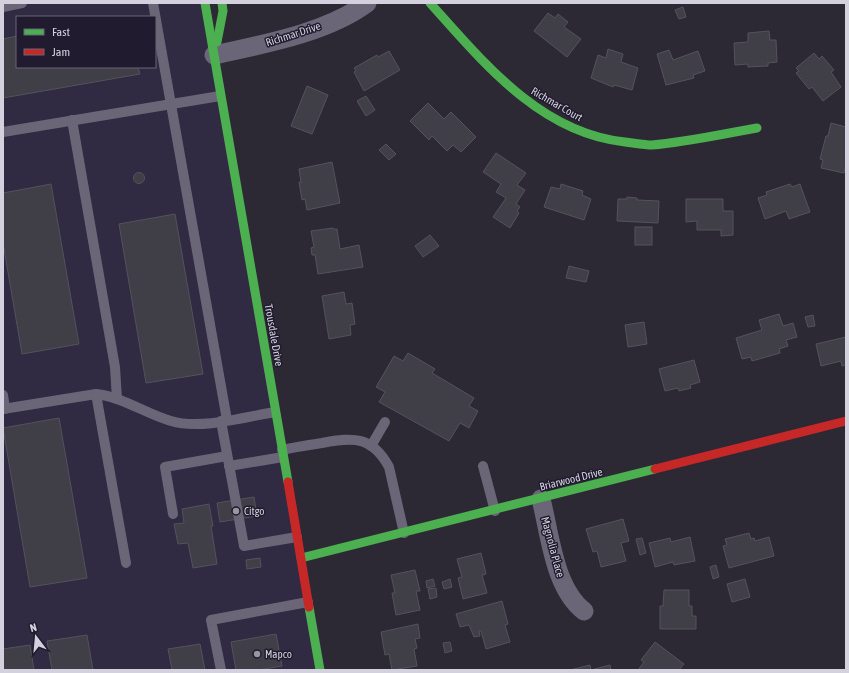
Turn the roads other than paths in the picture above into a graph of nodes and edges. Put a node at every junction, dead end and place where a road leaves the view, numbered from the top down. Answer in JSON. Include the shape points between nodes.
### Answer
{"nodes":[{"id":1,"x":22,"y":3,"type":"edge"},
{"id":2,"x":153,"y":3,"type":"edge"},
{"id":3,"x":205,"y":3,"type":"edge"},
{"id":4,"x":222,"y":3,"type":"edge"},
{"id":5,"x":367,"y":3,"type":"edge"},
{"id":6,"x":430,"y":3,"type":"edge"},
{"id":7,"x":3,"y":7,"type":"edge"},
{"id":8,"x":155,"y":16,"type":"edge"},
{"id":9,"x":156,"y":19,"type":"edge"},
{"id":10,"x":214,"y":55,"type":"junction"},
{"id":11,"x":220,"y":96,"type":"junction"},
{"id":12,"x":172,"y":104,"type":"junction"},
{"id":13,"x":72,"y":120,"type":"junction"},
{"id":14,"x":757,"y":128,"type":"dead end"},
{"id":15,"x":3,"y":132,"type":"edge"},
{"id":16,"x":96,"y":394,"type":"junction"},
{"id":17,"x":3,"y":395,"type":"edge"},
{"id":18,"x":117,"y":399,"type":"junction"},
{"id":19,"x":4,"y":409,"type":"edge"},
{"id":20,"x":275,"y":412,"type":"junction"},
{"id":21,"x":224,"y":421,"type":"junction"},
{"id":22,"x":846,"y":421,"type":"edge"},
{"id":23,"x":385,"y":422,"type":"dead end"},
{"id":24,"x":371,"y":446,"type":"junction"},
{"id":25,"x":282,"y":453,"type":"junction"},
{"id":26,"x":227,"y":456,"type":"junction"},
{"id":27,"x":229,"y":466,"type":"junction"},
{"id":28,"x":483,"y":466,"type":"dead end"},
{"id":29,"x":541,"y":499,"type":"junction"},
{"id":30,"x":495,"y":511,"type":"junction"},
{"id":31,"x":173,"y":514,"type":"dead end"},
{"id":32,"x":404,"y":533,"type":"junction"},
{"id":33,"x":297,"y":537,"type":"junction"},
{"id":34,"x":301,"y":558,"type":"junction"},
{"id":35,"x":126,"y":563,"type":"dead end"},
{"id":36,"x":308,"y":602,"type":"junction"},
{"id":37,"x":584,"y":611,"type":"dead end"},
{"id":38,"x":220,"y":670,"type":"edge"},
{"id":39,"x":320,"y":670,"type":"edge"}],
"edges":[{"from":1,"to":7,"type":"lane"},
{"from":2,"to":8,"type":"lane"},
{"from":3,"to":10,"type":"street","name":"Trousdale Drive"},
{"from":4,"to":10,"type":"street","via":[[223,11]]},
{"from":5,"to":10,"type":"street","name":"Richmar Drive","via":[[312,29]]},
{"from":6,"to":14,"type":"street","name":"Richmar Court","via":[[494,72],[522,98],[576,130],[620,142],[651,145]]},
{"from":9,"to":12,"type":"lane"},
{"from":10,"to":11,"type":"street","name":"Trousdale Drive"},
{"from":11,"to":12,"type":"lane"},
{"from":11,"to":20,"type":"street","name":"Trousdale Drive"},
{"from":12,"to":13,"type":"lane"},
{"from":12,"to":21,"type":"lane"},
{"from":13,"to":15,"type":"lane"},
{"from":13,"to":18,"type":"lane","via":[[115,368]]},
{"from":16,"to":18,"type":"lane"},
{"from":16,"to":19,"type":"lane"},
{"from":16,"to":35,"type":"lane"},
{"from":17,"to":19,"type":"lane"},
{"from":18,"to":21,"type":"lane","via":[[173,422],[194,424]]},
{"from":20,"to":21,"type":"lane"},
{"from":20,"to":25,"type":"street","name":"Trousdale Drive"},
{"from":21,"to":26,"type":"lane"},
{"from":22,"to":29,"type":"street","name":"Briarwood Drive"},
{"from":23,"to":24,"type":"lane"},
{"from":24,"to":25,"type":"lane","via":[[362,441],[344,439]]},
{"from":24,"to":32,"type":"lane","via":[[384,458],[389,467]]},
{"from":25,"to":27,"type":"lane"},
{"from":25,"to":33,"type":"street","name":"Trousdale Drive"},
{"from":26,"to":27,"type":"lane"},
{"from":26,"to":31,"type":"lane","via":[[165,467]]},
{"from":27,"to":33,"type":"lane","via":[[244,546]]},
{"from":28,"to":30,"type":"lane"},
{"from":29,"to":30,"type":"street","name":"Briarwood Drive"},
{"from":29,"to":37,"type":"street","name":"Magnolia Place","via":[[562,580],[570,596]]},
{"from":30,"to":32,"type":"street","name":"Briarwood Drive"},
{"from":32,"to":34,"type":"street","name":"Briarwood Drive"},
{"from":33,"to":34,"type":"street","name":"Trousdale Drive"},
{"from":34,"to":36,"type":"street","name":"Trousdale Drive"},
{"from":36,"to":38,"type":"lane","via":[[211,620]]},
{"from":36,"to":39,"type":"street","name":"Trousdale Drive"}]}
